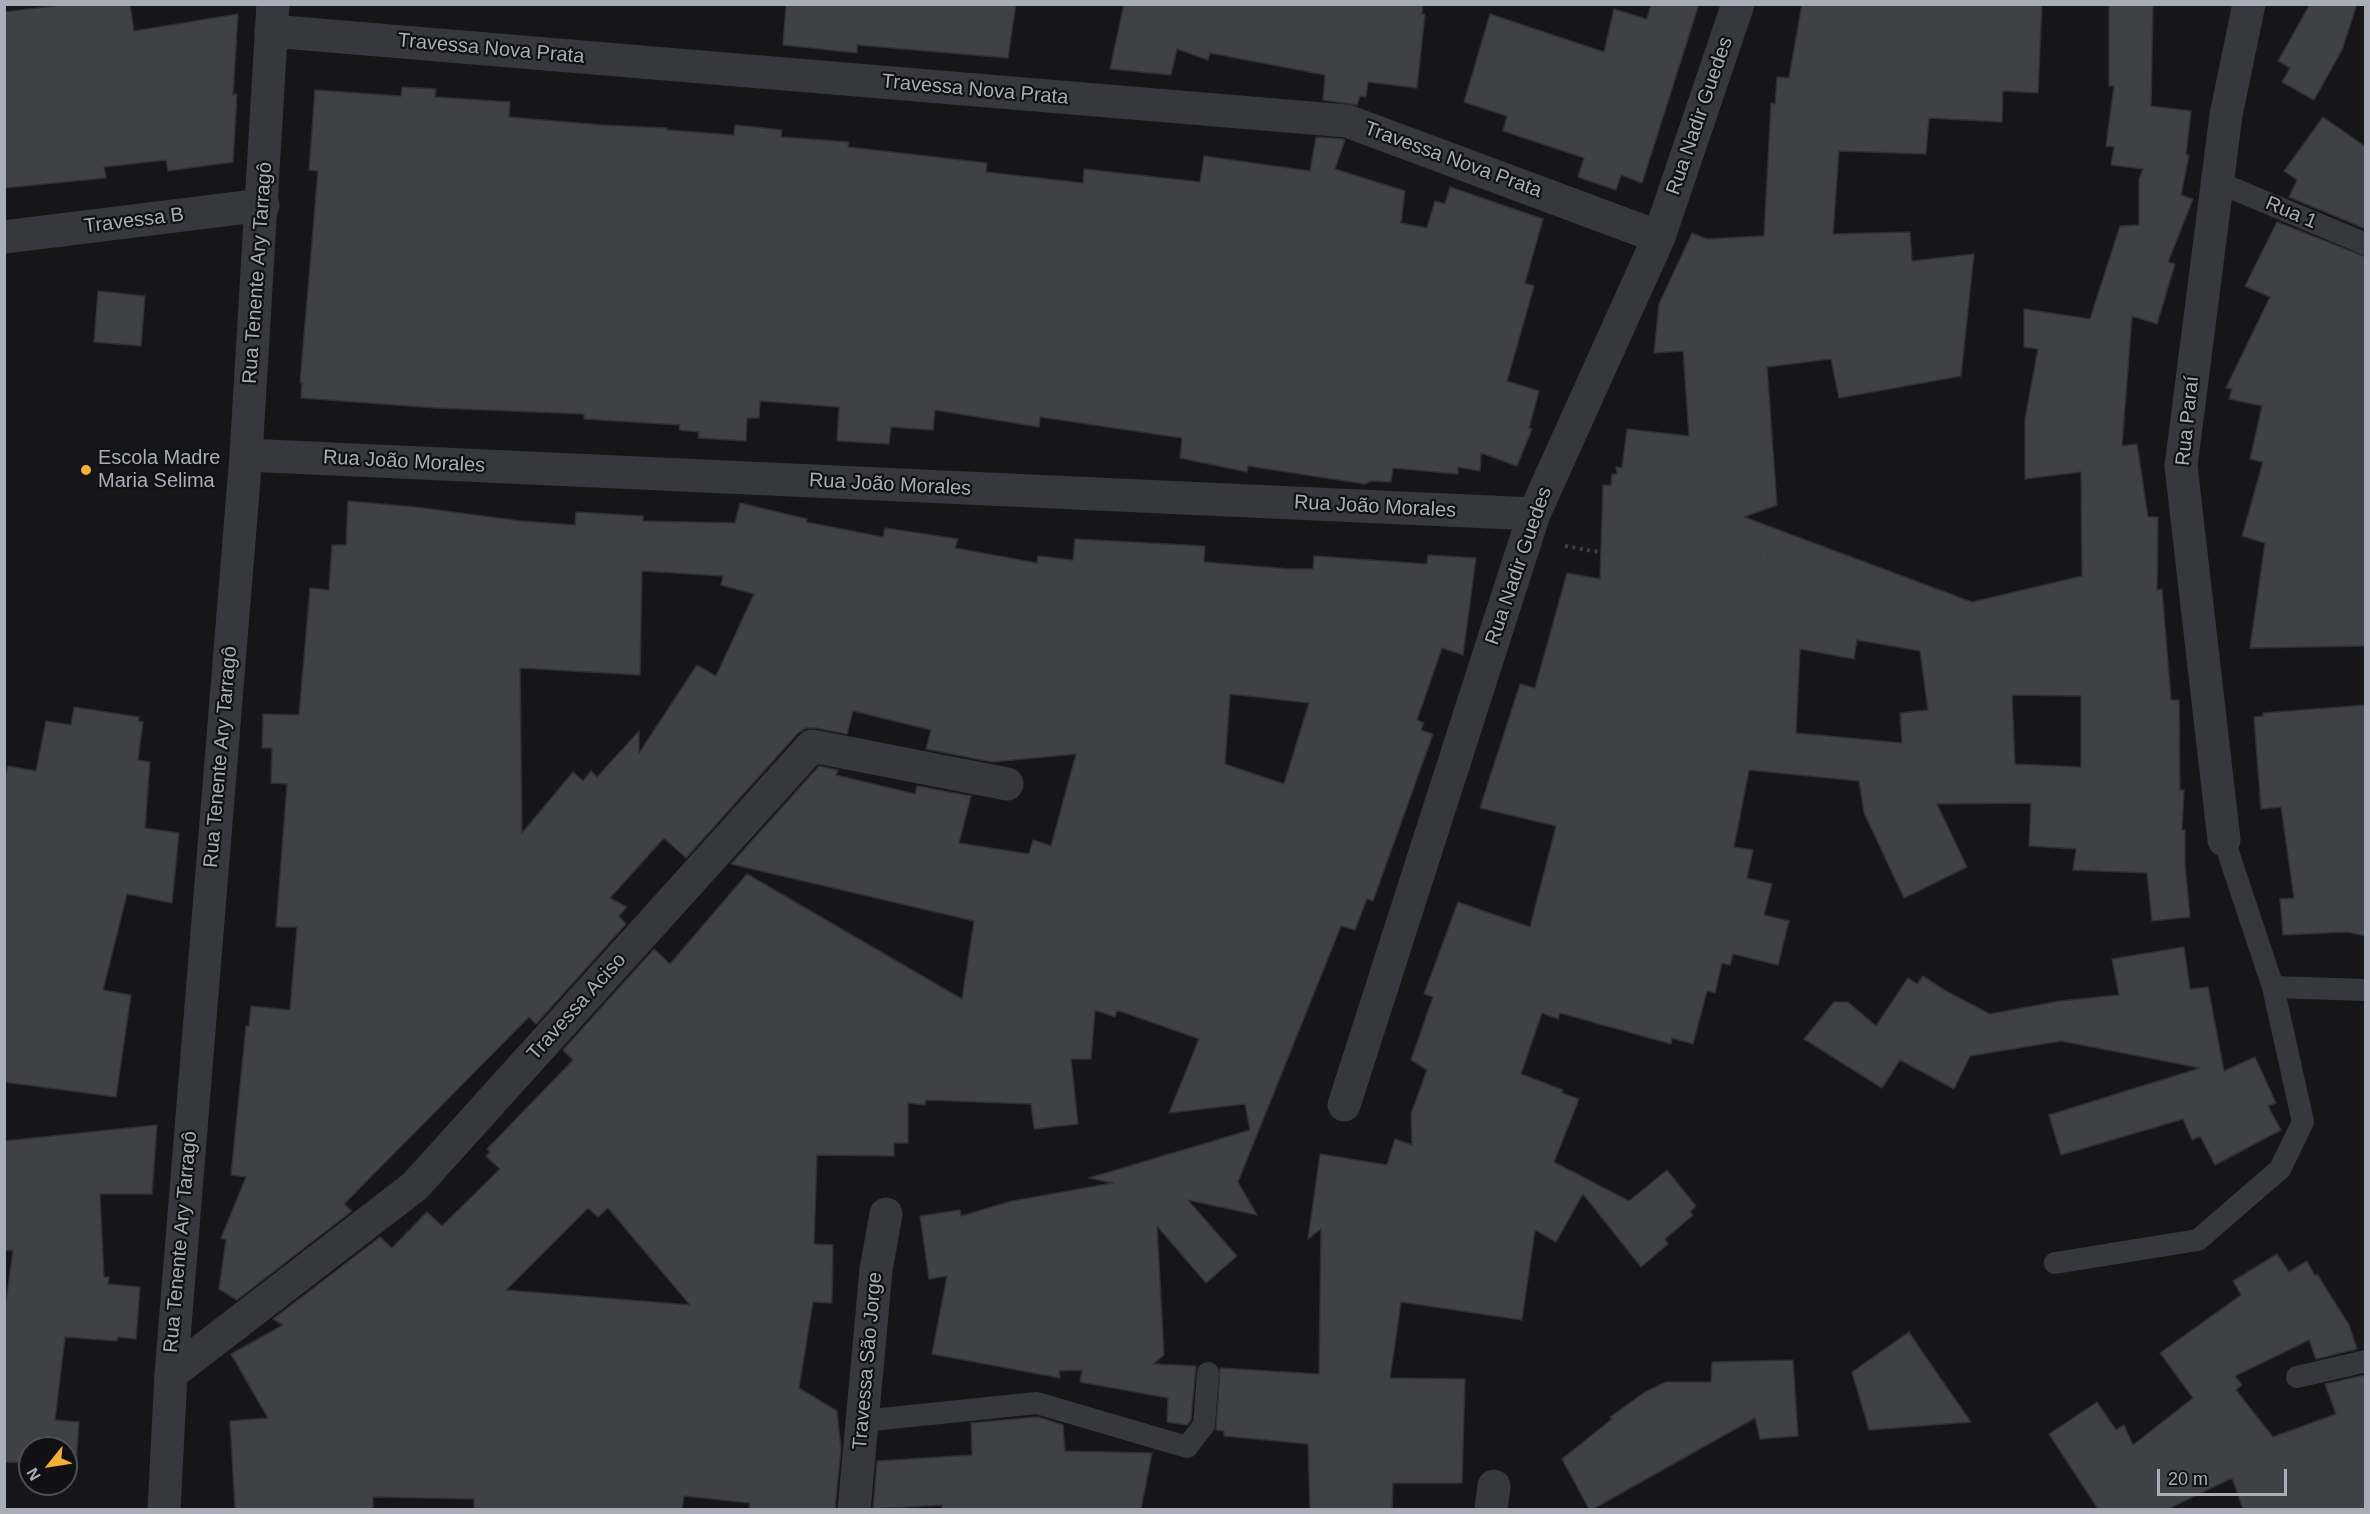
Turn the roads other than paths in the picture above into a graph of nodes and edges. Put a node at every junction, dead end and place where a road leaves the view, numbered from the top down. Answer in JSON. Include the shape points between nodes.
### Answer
{"nodes":[{"id":1,"x":1738,"y":4,"type":"edge"},
{"id":2,"x":2249,"y":4,"type":"edge"},
{"id":3,"x":272,"y":18,"type":"edge"},
{"id":4,"x":2217,"y":182,"type":"junction"},
{"id":5,"x":263,"y":205,"type":"junction"},
{"id":6,"x":4,"y":237,"type":"edge"},
{"id":7,"x":1659,"y":237,"type":"junction"},
{"id":8,"x":2366,"y":244,"type":"edge"},
{"id":9,"x":246,"y":455,"type":"junction"},
{"id":10,"x":1530,"y":526,"type":"junction"},
{"id":11,"x":1007,"y":784,"type":"dead end"},
{"id":12,"x":2224,"y":840,"type":"joint"},
{"id":13,"x":2272,"y":987,"type":"junction"},
{"id":14,"x":2366,"y":990,"type":"edge"},
{"id":15,"x":1344,"y":1105,"type":"dead end"},
{"id":16,"x":886,"y":1214,"type":"dead end"},
{"id":17,"x":2055,"y":1263,"type":"dead end"},
{"id":18,"x":2366,"y":1361,"type":"edge"},
{"id":19,"x":171,"y":1374,"type":"junction"},
{"id":20,"x":1209,"y":1374,"type":"dead end"},
{"id":21,"x":2297,"y":1377,"type":"dead end"},
{"id":22,"x":862,"y":1421,"type":"junction"},
{"id":23,"x":164,"y":1509,"type":"edge"},
{"id":24,"x":854,"y":1509,"type":"edge"}],
"edges":[{"from":1,"to":7,"type":"street","name":"Rua Nadir Guedes"},
{"from":2,"to":4,"type":"street","name":"Rua Paraí"},
{"from":3,"to":5,"type":"street","name":"Rua Tenente Ary Tarragô"},
{"from":3,"to":7,"type":"street","name":"Travessa Nova Prata","via":[[1347,121]]},
{"from":4,"to":8,"type":"lane","name":"Rua 1"},
{"from":4,"to":12,"type":"street","name":"Rua Paraí","via":[[2181,466]]},
{"from":5,"to":6,"type":"street","name":"Travessa B"},
{"from":5,"to":9,"type":"street","name":"Rua Tenente Ary Tarragô"},
{"from":7,"to":10,"type":"street","name":"Rua Nadir Guedes"},
{"from":9,"to":10,"type":"street","name":"Rua João Morales"},
{"from":9,"to":19,"type":"street","name":"Rua Tenente Ary Tarragô"},
{"from":10,"to":15,"type":"street","name":"Rua Nadir Guedes"},
{"from":11,"to":19,"type":"street","name":"Travessa Aciso","via":[[812,746],[415,1186]]},
{"from":12,"to":13,"type":"lane"},
{"from":13,"to":14,"type":"lane"},
{"from":13,"to":17,"type":"lane","via":[[2303,1122],[2280,1169],[2198,1240]]},
{"from":16,"to":22,"type":"street","name":"Travessa São Jorge","via":[[876,1270]]},
{"from":18,"to":21,"type":"lane"},
{"from":19,"to":23,"type":"street","name":"Rua Tenente Ary Tarragô"},
{"from":20,"to":22,"type":"lane","via":[[1204,1425],[1187,1447],[1037,1403]]},
{"from":22,"to":24,"type":"street","name":"Travessa São Jorge"}]}
